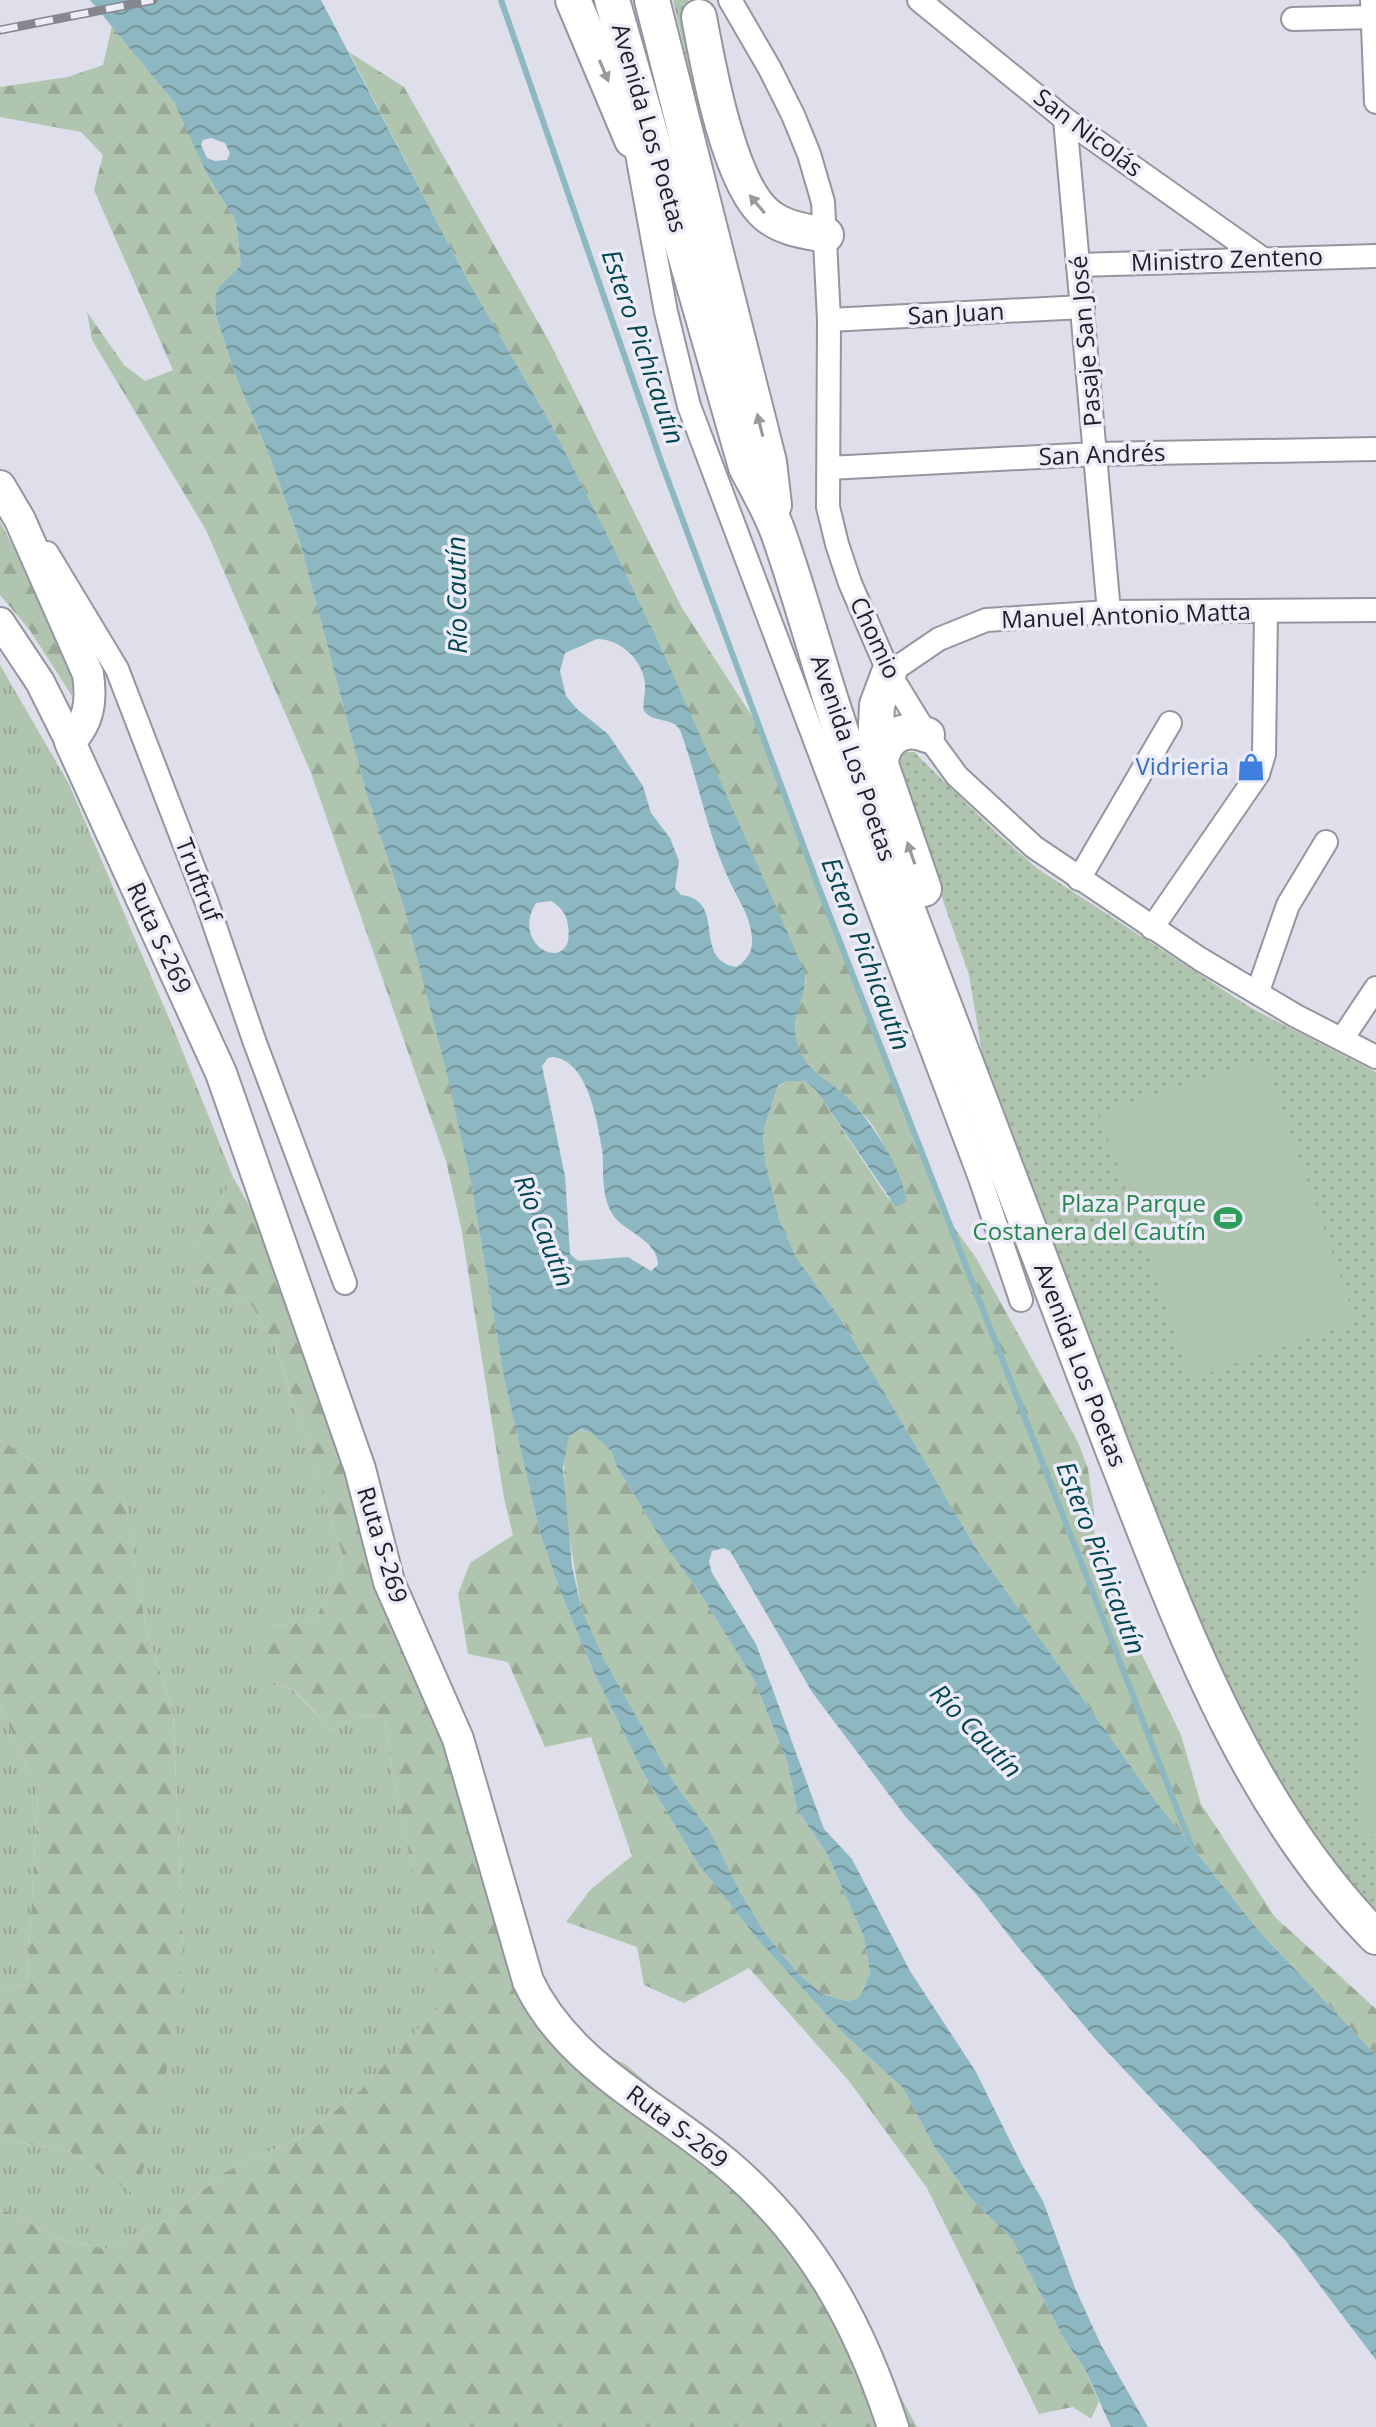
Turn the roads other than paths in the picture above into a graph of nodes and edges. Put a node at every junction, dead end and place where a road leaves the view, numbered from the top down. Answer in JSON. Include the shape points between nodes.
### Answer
{"nodes":[{"id":1,"x":573,"y":0,"type":"edge"},
{"id":2,"x":612,"y":0,"type":"edge"},
{"id":3,"x":652,"y":0,"type":"edge"},
{"id":4,"x":730,"y":0,"type":"edge"},
{"id":5,"x":919,"y":0,"type":"edge"},
{"id":6,"x":698,"y":8,"type":"edge"},
{"id":7,"x":1373,"y":8,"type":"edge"},
{"id":8,"x":1293,"y":19,"type":"dead end"},
{"id":9,"x":1376,"y":102,"type":"edge"},
{"id":10,"x":1065,"y":119,"type":"junction"},
{"id":11,"x":637,"y":154,"type":"junction"},
{"id":12,"x":826,"y":235,"type":"junction"},
{"id":13,"x":718,"y":256,"type":"junction"},
{"id":14,"x":1376,"y":256,"type":"edge"},
{"id":15,"x":1263,"y":259,"type":"junction"},
{"id":16,"x":1078,"y":265,"type":"junction"},
{"id":17,"x":1083,"y":307,"type":"junction"},
{"id":18,"x":829,"y":320,"type":"junction"},
{"id":19,"x":715,"y":353,"type":"junction"},
{"id":20,"x":1376,"y":449,"type":"edge"},
{"id":21,"x":1096,"y":454,"type":"junction"},
{"id":22,"x":829,"y":468,"type":"junction"},
{"id":23,"x":4,"y":492,"type":"edge"},
{"id":24,"x":777,"y":529,"type":"junction"},
{"id":25,"x":1376,"y":610,"type":"edge"},
{"id":26,"x":1109,"y":612,"type":"junction"},
{"id":27,"x":1266,"y":612,"type":"junction"},
{"id":28,"x":0,"y":622,"type":"edge"},
{"id":29,"x":889,"y":673,"type":"junction"},
{"id":30,"x":1170,"y":723,"type":"dead end"},
{"id":31,"x":927,"y":735,"type":"junction"},
{"id":32,"x":70,"y":742,"type":"junction"},
{"id":33,"x":881,"y":768,"type":"junction"},
{"id":34,"x":1326,"y":842,"type":"dead end"},
{"id":35,"x":1079,"y":879,"type":"junction"},
{"id":36,"x":1152,"y":928,"type":"junction"},
{"id":37,"x":1376,"y":988,"type":"edge"},
{"id":38,"x":1258,"y":991,"type":"junction"},
{"id":39,"x":1342,"y":1039,"type":"junction"},
{"id":40,"x":1376,"y":1057,"type":"edge"},
{"id":41,"x":974,"y":1089,"type":"junction"},
{"id":42,"x":345,"y":1283,"type":"dead end"},
{"id":43,"x":1021,"y":1300,"type":"dead end"},
{"id":44,"x":1376,"y":1937,"type":"edge"},
{"id":45,"x":893,"y":2427,"type":"edge"}],
"edges":[{"from":1,"to":11,"type":"main road","one_way":true},
{"from":2,"to":19,"type":"main road","name":"Avenida Los Poetas"},
{"from":3,"to":13,"type":"main road","name":"Avenida Los Poetas"},
{"from":4,"to":12,"type":"street","name":"Chomio","via":[[804,141],[823,202]]},
{"from":5,"to":10,"type":"street","name":"San Nicolás"},
{"from":12,"to":6,"type":"main road","one_way":true,"via":[[777,223],[750,196],[710,80]]},
{"from":6,"to":13,"type":"main road"},
{"from":7,"to":8,"type":"street"},
{"from":7,"to":9,"type":"street"},
{"from":10,"to":15,"type":"street","name":"San Nicolás"},
{"from":10,"to":16,"type":"street","name":"Pasaje San José"},
{"from":11,"to":19,"type":"main road"},
{"from":11,"to":43,"type":"street","via":[[689,406],[980,1178]]},
{"from":12,"to":18,"type":"street","name":"Chomio"},
{"from":24,"to":13,"type":"main road","name":"Avenida Los Poetas","one_way":true,"via":[[769,462]]},
{"from":14,"to":15,"type":"street","name":"Ministro Zenteno"},
{"from":15,"to":16,"type":"street","name":"Ministro Zenteno"},
{"from":16,"to":17,"type":"street","name":"Pasaje San José"},
{"from":17,"to":18,"type":"street","name":"San Juan"},
{"from":17,"to":21,"type":"street","name":"Pasaje San José"},
{"from":18,"to":22,"type":"street","name":"Chomio"},
{"from":19,"to":24,"type":"main road","name":"Avenida Los Poetas","via":[[746,467]]},
{"from":20,"to":21,"type":"street","name":"San Andrés"},
{"from":21,"to":22,"type":"street","name":"San Andrés"},
{"from":21,"to":26,"type":"street","name":"Pasaje San José"},
{"from":22,"to":29,"type":"street","name":"Chomio","via":[[828,507],[837,544]]},
{"from":23,"to":32,"type":"main road","name":"Truftruf","via":[[88,674],[88,715]]},
{"from":23,"to":42,"type":"street","name":"Truftruf","via":[[117,669]]},
{"from":24,"to":41,"type":"main road","name":"Avenida Los Poetas","via":[[836,722]]},
{"from":25,"to":27,"type":"street","name":"Manuel Antonio Matta"},
{"from":26,"to":27,"type":"street","name":"Manuel Antonio Matta"},
{"from":26,"to":29,"type":"street","name":"Manuel Antonio Matta","via":[[986,620],[939,639]]},
{"from":27,"to":36,"type":"street","via":[[1264,754],[1258,774]]},
{"from":28,"to":32,"type":"street","name":"Ruta S-269","via":[[40,682]]},
{"from":29,"to":31,"type":"street","name":"Chomio"},
{"from":29,"to":33,"type":"main road","via":[[874,719]]},
{"from":30,"to":35,"type":"street"},
{"from":31,"to":33,"type":"main road","via":[[911,731],[895,736],[883,750]]},
{"from":31,"to":35,"type":"street","name":"Chomio","via":[[988,807]]},
{"from":32,"to":45,"type":"main road","name":"Ruta S-269","via":[[221,1073],[360,1469],[389,1582],[458,1739],[522,1965],[536,1997],[572,2045],[727,2163],[779,2215],[822,2270],[851,2319]]},
{"from":41,"to":33,"type":"main road","one_way":true,"via":[[959,991]]},
{"from":34,"to":38,"type":"street","via":[[1288,905]]},
{"from":35,"to":36,"type":"street","name":"Chomio"},
{"from":36,"to":38,"type":"street","name":"Chomio"},
{"from":37,"to":39,"type":"street"},
{"from":38,"to":39,"type":"street","name":"Chomio"},
{"from":39,"to":40,"type":"street","name":"Chomio"},
{"from":41,"to":44,"type":"main road","name":"Avenida Los Poetas","via":[[1162,1576],[1231,1730],[1284,1825]]}]}
